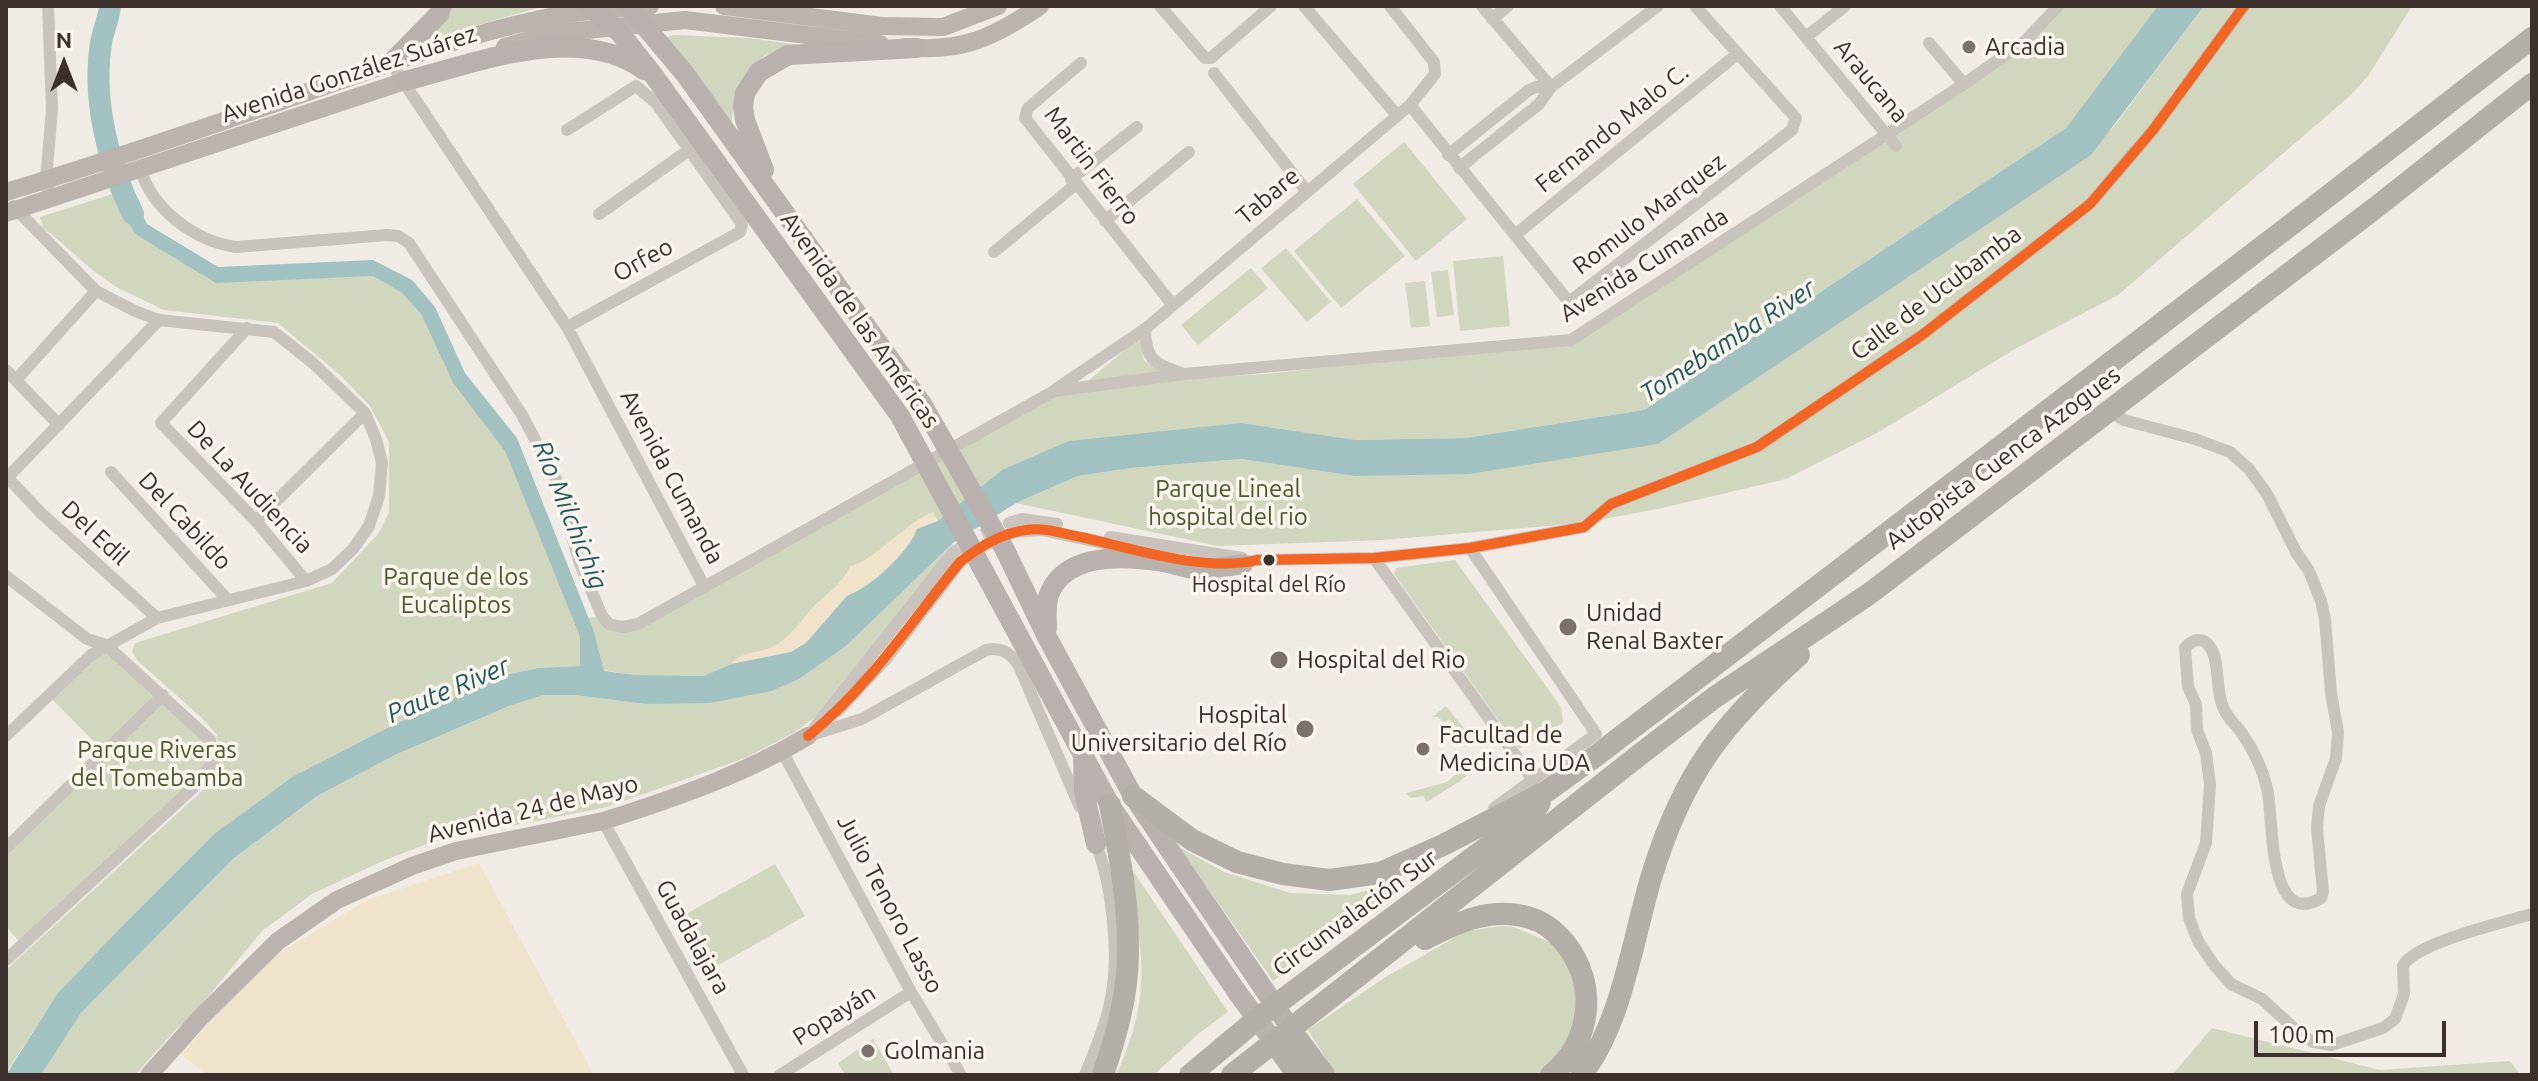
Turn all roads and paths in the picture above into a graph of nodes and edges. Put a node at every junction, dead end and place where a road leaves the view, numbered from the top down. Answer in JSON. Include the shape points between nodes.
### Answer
{"nodes":[{"id":1,"x":48,"y":6,"type":"edge"},
{"id":2,"x":442,"y":6,"type":"edge"},
{"id":3,"x":628,"y":6,"type":"edge"},
{"id":4,"x":650,"y":6,"type":"edge"},
{"id":5,"x":724,"y":6,"type":"edge"},
{"id":6,"x":998,"y":6,"type":"edge"},
{"id":7,"x":1040,"y":6,"type":"edge"},
{"id":8,"x":1160,"y":6,"type":"edge"},
{"id":9,"x":1271,"y":6,"type":"edge"},
{"id":10,"x":1304,"y":6,"type":"edge"},
{"id":11,"x":1390,"y":6,"type":"edge"},
{"id":12,"x":1482,"y":6,"type":"edge"},
{"id":13,"x":1508,"y":6,"type":"edge"},
{"id":14,"x":1658,"y":6,"type":"edge"},
{"id":15,"x":1695,"y":6,"type":"edge"},
{"id":16,"x":1780,"y":6,"type":"edge"},
{"id":17,"x":1845,"y":6,"type":"edge"},
{"id":18,"x":2058,"y":6,"type":"edge"},
{"id":19,"x":2244,"y":6,"type":"edge"},
{"id":20,"x":580,"y":17,"type":"edge"},
{"id":21,"x":1492,"y":19,"type":"junction"},
{"id":22,"x":1806,"y":37,"type":"junction"},
{"id":23,"x":2532,"y":38,"type":"edge"},
{"id":24,"x":1929,"y":43,"type":"dead end"},
{"id":25,"x":917,"y":48,"type":"junction"},
{"id":26,"x":1736,"y":55,"type":"junction"},
{"id":27,"x":391,"y":63,"type":"junction"},
{"id":28,"x":1081,"y":63,"type":"dead end"},
{"id":29,"x":1214,"y":73,"type":"dead end"},
{"id":30,"x":654,"y":76,"type":"junction"},
{"id":31,"x":404,"y":82,"type":"junction"},
{"id":32,"x":1964,"y":84,"type":"junction"},
{"id":33,"x":2532,"y":84,"type":"edge"},
{"id":34,"x":1551,"y":87,"type":"junction"},
{"id":35,"x":291,"y":97,"type":"junction"},
{"id":36,"x":1410,"y":105,"type":"junction"},
{"id":37,"x":1396,"y":114,"type":"junction"},
{"id":38,"x":298,"y":116,"type":"junction"},
{"id":39,"x":1137,"y":127,"type":"dead end"},
{"id":40,"x":567,"y":130,"type":"dead end"},
{"id":41,"x":1887,"y":135,"type":"junction"},
{"id":42,"x":1896,"y":146,"type":"dead end"},
{"id":43,"x":689,"y":150,"type":"junction"},
{"id":44,"x":1189,"y":152,"type":"dead end"},
{"id":45,"x":1448,"y":155,"type":"junction"},
{"id":46,"x":133,"y":165,"type":"junction"},
{"id":47,"x":1459,"y":168,"type":"junction"},
{"id":48,"x":1074,"y":182,"type":"junction"},
{"id":49,"x":48,"y":189,"type":"junction"},
{"id":50,"x":7,"y":191,"type":"edge"},
{"id":51,"x":1307,"y":192,"type":"junction"},
{"id":52,"x":774,"y":196,"type":"junction"},
{"id":53,"x":10,"y":212,"type":"edge"},
{"id":54,"x":599,"y":214,"type":"dead end"},
{"id":55,"x":1105,"y":221,"type":"junction"},
{"id":56,"x":1515,"y":235,"type":"junction"},
{"id":57,"x":994,"y":252,"type":"dead end"},
{"id":58,"x":96,"y":291,"type":"junction"},
{"id":59,"x":1172,"y":304,"type":"junction"},
{"id":60,"x":159,"y":320,"type":"junction"},
{"id":61,"x":567,"y":327,"type":"junction"},
{"id":62,"x":247,"y":328,"type":"junction"},
{"id":63,"x":1145,"y":329,"type":"junction"},
{"id":64,"x":6,"y":370,"type":"edge"},
{"id":65,"x":1184,"y":374,"type":"junction"},
{"id":66,"x":16,"y":380,"type":"junction"},
{"id":67,"x":1054,"y":391,"type":"junction"},
{"id":68,"x":2107,"y":410,"type":"junction"},
{"id":69,"x":365,"y":413,"type":"junction"},
{"id":70,"x":59,"y":425,"type":"junction"},
{"id":71,"x":111,"y":472,"type":"dead end"},
{"id":72,"x":7,"y":477,"type":"edge"},
{"id":73,"x":256,"y":521,"type":"junction"},
{"id":74,"x":1009,"y":535,"type":"junction"},
{"id":75,"x":1470,"y":548,"type":"junction"},
{"id":76,"x":1374,"y":558,"type":"junction"},
{"id":77,"x":964,"y":559,"type":"junction"},
{"id":78,"x":1250,"y":562,"type":"junction"},
{"id":79,"x":6,"y":576,"type":"edge"},
{"id":80,"x":306,"y":581,"type":"junction"},
{"id":81,"x":704,"y":586,"type":"junction"},
{"id":82,"x":227,"y":599,"type":"junction"},
{"id":83,"x":1853,"y":606,"type":"junction"},
{"id":84,"x":157,"y":618,"type":"junction"},
{"id":85,"x":1047,"y":637,"type":"junction"},
{"id":86,"x":106,"y":645,"type":"junction"},
{"id":87,"x":163,"y":695,"type":"junction"},
{"id":88,"x":6,"y":736,"type":"edge"},
{"id":89,"x":808,"y":736,"type":"junction"},
{"id":90,"x":782,"y":751,"type":"junction"},
{"id":91,"x":1082,"y":756,"type":"junction"},
{"id":92,"x":1540,"y":785,"type":"junction"},
{"id":93,"x":1133,"y":796,"type":"junction"},
{"id":94,"x":1110,"y":805,"type":"junction"},
{"id":95,"x":603,"y":821,"type":"junction"},
{"id":96,"x":1096,"y":844,"type":"junction"},
{"id":97,"x":6,"y":848,"type":"edge"},
{"id":98,"x":1500,"y":867,"type":"joint"},
{"id":99,"x":2532,"y":914,"type":"edge"},
{"id":100,"x":6,"y":960,"type":"edge"},
{"id":101,"x":1374,"y":966,"type":"junction"},
{"id":102,"x":911,"y":992,"type":"junction"},
{"id":103,"x":1291,"y":1047,"type":"junction"},
{"id":104,"x":149,"y":1075,"type":"edge"},
{"id":105,"x":743,"y":1075,"type":"edge"},
{"id":106,"x":780,"y":1075,"type":"edge"},
{"id":107,"x":961,"y":1075,"type":"edge"},
{"id":108,"x":1085,"y":1075,"type":"edge"},
{"id":109,"x":1103,"y":1075,"type":"edge"},
{"id":110,"x":1190,"y":1075,"type":"edge"},
{"id":111,"x":1232,"y":1075,"type":"edge"},
{"id":112,"x":1298,"y":1075,"type":"edge"},
{"id":113,"x":1324,"y":1075,"type":"edge"},
{"id":114,"x":1551,"y":1075,"type":"edge"},
{"id":115,"x":1581,"y":1075,"type":"edge"}],
"edges":[{"from":1,"to":49,"type":"street"},
{"from":2,"to":27,"type":"main road"},
{"from":3,"to":52,"type":"main road","name":"Avenida de las Américas"},
{"from":4,"to":20,"type":"main road","name":"Avenida González Suárez"},
{"from":5,"to":6,"type":"main road","via":[[882,26],[943,27]]},
{"from":7,"to":25,"type":"main road","name":"Avenida González Suárez","via":[[991,37]]},
{"from":8,"to":9,"type":"street","via":[[1205,58],[1211,58]]},
{"from":10,"to":37,"type":"street"},
{"from":11,"to":36,"type":"street","name":"Tabare","via":[[1434,62],[1435,74]]},
{"from":12,"to":21,"type":"street"},
{"from":13,"to":21,"type":"street"},
{"from":14,"to":34,"type":"street"},
{"from":15,"to":26,"type":"street"},
{"from":16,"to":22,"type":"street","name":"Araucana"},
{"from":17,"to":22,"type":"street"},
{"from":18,"to":32,"type":"street","name":"Avenida Cumanda","via":[[2024,42]]},
{"from":19,"to":75,"type":"street","name":"Calle de Ucubamba","via":[[2153,130],[2090,204],[1922,335],[1757,447],[1611,504],[1584,527]]},
{"from":20,"to":25,"type":"main road","name":"Avenida González Suárez","via":[[685,20]]},
{"from":20,"to":27,"type":"main road","name":"Avenida González Suárez","via":[[536,20]]},
{"from":20,"to":30,"type":"main road","name":"Avenida de las Américas","via":[[620,33]]},
{"from":20,"to":31,"type":"main road","name":"Avenida González Suárez","via":[[543,36]]},
{"from":21,"to":34,"type":"street"},
{"from":22,"to":41,"type":"street","name":"Araucana"},
{"from":23,"to":92,"type":"highway","name":"Autopista Cuenca Azogues","via":[[1597,755]]},
{"from":24,"to":32,"type":"street"},
{"from":25,"to":52,"type":"main road","via":[[788,55],[759,72],[745,93],[743,107]]},
{"from":26,"to":56,"type":"street","name":"Fernando Malo C."},
{"from":26,"to":56,"type":"street","name":"Romulo Marquez","via":[[1796,118],[1783,139],[1569,302]]},
{"from":27,"to":31,"type":"street","name":"Avenida Cumanda"},
{"from":27,"to":35,"type":"main road","name":"Avenida González Suárez"},
{"from":28,"to":48,"type":"street","name":"Martin Fierro","via":[[1025,113]]},
{"from":29,"to":51,"type":"street"},
{"from":30,"to":31,"type":"main road","via":[[617,55],[563,46]]},
{"from":30,"to":77,"type":"main road","name":"Avenida de las Américas","via":[[900,416]]},
{"from":31,"to":38,"type":"main road","name":"Avenida González Suárez"},
{"from":31,"to":61,"type":"street","name":"Avenida Cumanda"},
{"from":32,"to":41,"type":"street","name":"Avenida Cumanda"},
{"from":33,"to":68,"type":"highway","name":"Autopista Cuenca Azogues"},
{"from":34,"to":45,"type":"street","via":[[1529,90]]},
{"from":34,"to":47,"type":"street","via":[[1545,99]]},
{"from":35,"to":38,"type":"main road","via":[[299,105]]},
{"from":35,"to":46,"type":"main road","name":"Avenida González Suárez"},
{"from":36,"to":37,"type":"street","name":"Tabare"},
{"from":36,"to":45,"type":"street","name":"Romulo Marquez"},
{"from":37,"to":51,"type":"street","name":"Tabare"},
{"from":38,"to":46,"type":"main road","name":"Avenida González Suárez"},
{"from":39,"to":48,"type":"street"},
{"from":40,"to":43,"type":"street","via":[[636,86],[656,103]]},
{"from":41,"to":42,"type":"street","name":"Araucana"},
{"from":41,"to":65,"type":"street","name":"Avenida Cumanda","via":[[1571,340]]},
{"from":43,"to":54,"type":"street"},
{"from":43,"to":61,"type":"street","name":"Orfeo","via":[[742,224],[740,232]]},
{"from":44,"to":55,"type":"street"},
{"from":45,"to":47,"type":"street","name":"Romulo Marquez"},
{"from":46,"to":49,"type":"main road","name":"Avenida González Suárez"},
{"from":46,"to":81,"type":"street","via":[[159,205],[221,245],[387,235],[409,243],[522,415],[556,479],[580,564],[602,616],[609,624],[638,624]]},
{"from":47,"to":56,"type":"street","name":"Romulo Marquez"},
{"from":48,"to":55,"type":"street","name":"Martin Fierro"},
{"from":48,"to":57,"type":"street"},
{"from":49,"to":50,"type":"main road","name":"Avenida González Suárez"},
{"from":49,"to":53,"type":"main road","name":"Avenida González Suárez"},
{"from":50,"to":53,"type":"street"},
{"from":51,"to":59,"type":"street","name":"Tabare"},
{"from":52,"to":74,"type":"main road","name":"Avenida de las Américas"},
{"from":53,"to":58,"type":"street"},
{"from":55,"to":59,"type":"street","name":"Martin Fierro"},
{"from":58,"to":60,"type":"street"},
{"from":58,"to":66,"type":"street"},
{"from":59,"to":63,"type":"street","name":"Tabare"},
{"from":60,"to":62,"type":"street"},
{"from":60,"to":70,"type":"street"},
{"from":61,"to":81,"type":"street","name":"Avenida Cumanda"},
{"from":62,"to":69,"type":"street","via":[[274,332]]},
{"from":62,"to":73,"type":"street","name":"De La Audiencia","via":[[161,423]]},
{"from":63,"to":65,"type":"street","via":[[1148,355],[1157,365]]},
{"from":63,"to":67,"type":"street","name":"Tabare"},
{"from":64,"to":66,"type":"street"},
{"from":65,"to":67,"type":"street","name":"Avenida Cumanda"},
{"from":66,"to":70,"type":"street"},
{"from":67,"to":81,"type":"street","name":"Avenida Cumanda"},
{"from":68,"to":83,"type":"highway","name":"Autopista Cuenca Azogues"},
{"from":68,"to":99,"type":"street","via":[[2124,420],[2221,447],[2249,469],[2309,571],[2325,619],[2338,732],[2336,758],[2319,806],[2323,892],[2307,904],[2294,902],[2277,871],[2267,784],[2257,757],[2223,707],[2209,644],[2195,640],[2185,648],[2188,687],[2196,704],[2210,785],[2206,843],[2187,894],[2189,918],[2214,965],[2231,984],[2262,999],[2299,1033],[2332,1045],[2395,1019],[2404,994],[2403,966],[2414,953]]},
{"from":69,"to":73,"type":"street"},
{"from":69,"to":80,"type":"street","via":[[382,463],[369,526],[332,569]]},
{"from":70,"to":72,"type":"street"},
{"from":71,"to":82,"type":"street","name":"Del Cabildo"},
{"from":72,"to":84,"type":"street","name":"Del Edil"},
{"from":73,"to":80,"type":"street","name":"De La Audiencia"},
{"from":74,"to":78,"type":"street","via":[[1041,530],[1190,561]]},
{"from":74,"to":78,"type":"street","via":[[1022,519]]},
{"from":74,"to":85,"type":"main road","name":"Avenida de las Américas"},
{"from":75,"to":76,"type":"street"},
{"from":75,"to":92,"type":"street","via":[[1596,734]]},
{"from":76,"to":78,"type":"street"},
{"from":76,"to":92,"type":"street"},
{"from":77,"to":89,"type":"street","name":"Avenida 24 de Mayo"},
{"from":77,"to":89,"type":"street","via":[[872,675]]},
{"from":77,"to":91,"type":"main road","name":"Avenida de las Américas"},
{"from":78,"to":85,"type":"main road","via":[[1210,569],[1117,559],[1071,568],[1049,594]]},
{"from":79,"to":86,"type":"street","via":[[87,639]]},
{"from":80,"to":82,"type":"street"},
{"from":82,"to":84,"type":"street"},
{"from":83,"to":98,"type":"highway","name":"Autopista Cuenca Azogues","via":[[1715,697]]},
{"from":83,"to":115,"type":"highway","via":[[1738,713],[1686,787],[1652,873],[1609,1026]]},
{"from":84,"to":86,"type":"street"},
{"from":85,"to":93,"type":"main road","name":"Avenida de las Américas"},
{"from":86,"to":87,"type":"street"},
{"from":86,"to":88,"type":"street"},
{"from":87,"to":97,"type":"street"},
{"from":87,"to":100,"type":"street","via":[[210,740],[214,761],[197,784]]},
{"from":89,"to":90,"type":"main road","name":"Avenida 24 de Mayo"},
{"from":89,"to":96,"type":"street","via":[[862,719],[986,650],[1005,651],[1019,666]]},
{"from":90,"to":95,"type":"main road","name":"Avenida 24 de Mayo"},
{"from":90,"to":102,"type":"street","name":"Julio Tenoro Lasso"},
{"from":91,"to":94,"type":"main road","name":"Avenida de las Américas"},
{"from":91,"to":96,"type":"main road"},
{"from":92,"to":93,"type":"highway","via":[[1443,845],[1380,873],[1329,880],[1237,862],[1192,840]]},
{"from":92,"to":110,"type":"highway","name":"Circunvalación Sur","via":[[1534,812]]},
{"from":93,"to":103,"type":"main road","name":"Avenida de las Américas","via":[[1258,983]]},
{"from":94,"to":103,"type":"main road","name":"Avenida de las Américas","via":[[1237,992]]},
{"from":94,"to":109,"type":"highway","via":[[1125,890],[1128,955],[1122,1012]]},
{"from":95,"to":104,"type":"main road","name":"Avenida 24 de Mayo","via":[[456,851],[337,900],[278,941]]},
{"from":95,"to":105,"type":"street","name":"Guadalajara"},
{"from":96,"to":108,"type":"street","via":[[1114,930],[1111,997]]},
{"from":98,"to":101,"type":"highway","name":"Circunvalación Sur"},
{"from":101,"to":111,"type":"highway","name":"Circunvalación Sur"},
{"from":101,"to":114,"type":"highway","via":[[1460,920],[1513,914],[1544,924],[1572,952],[1587,1004],[1576,1047]]},
{"from":102,"to":106,"type":"street","name":"Popayán"},
{"from":102,"to":107,"type":"street","name":"Julio Tenoro Lasso"},
{"from":103,"to":112,"type":"highway"},
{"from":103,"to":113,"type":"highway"}]}
